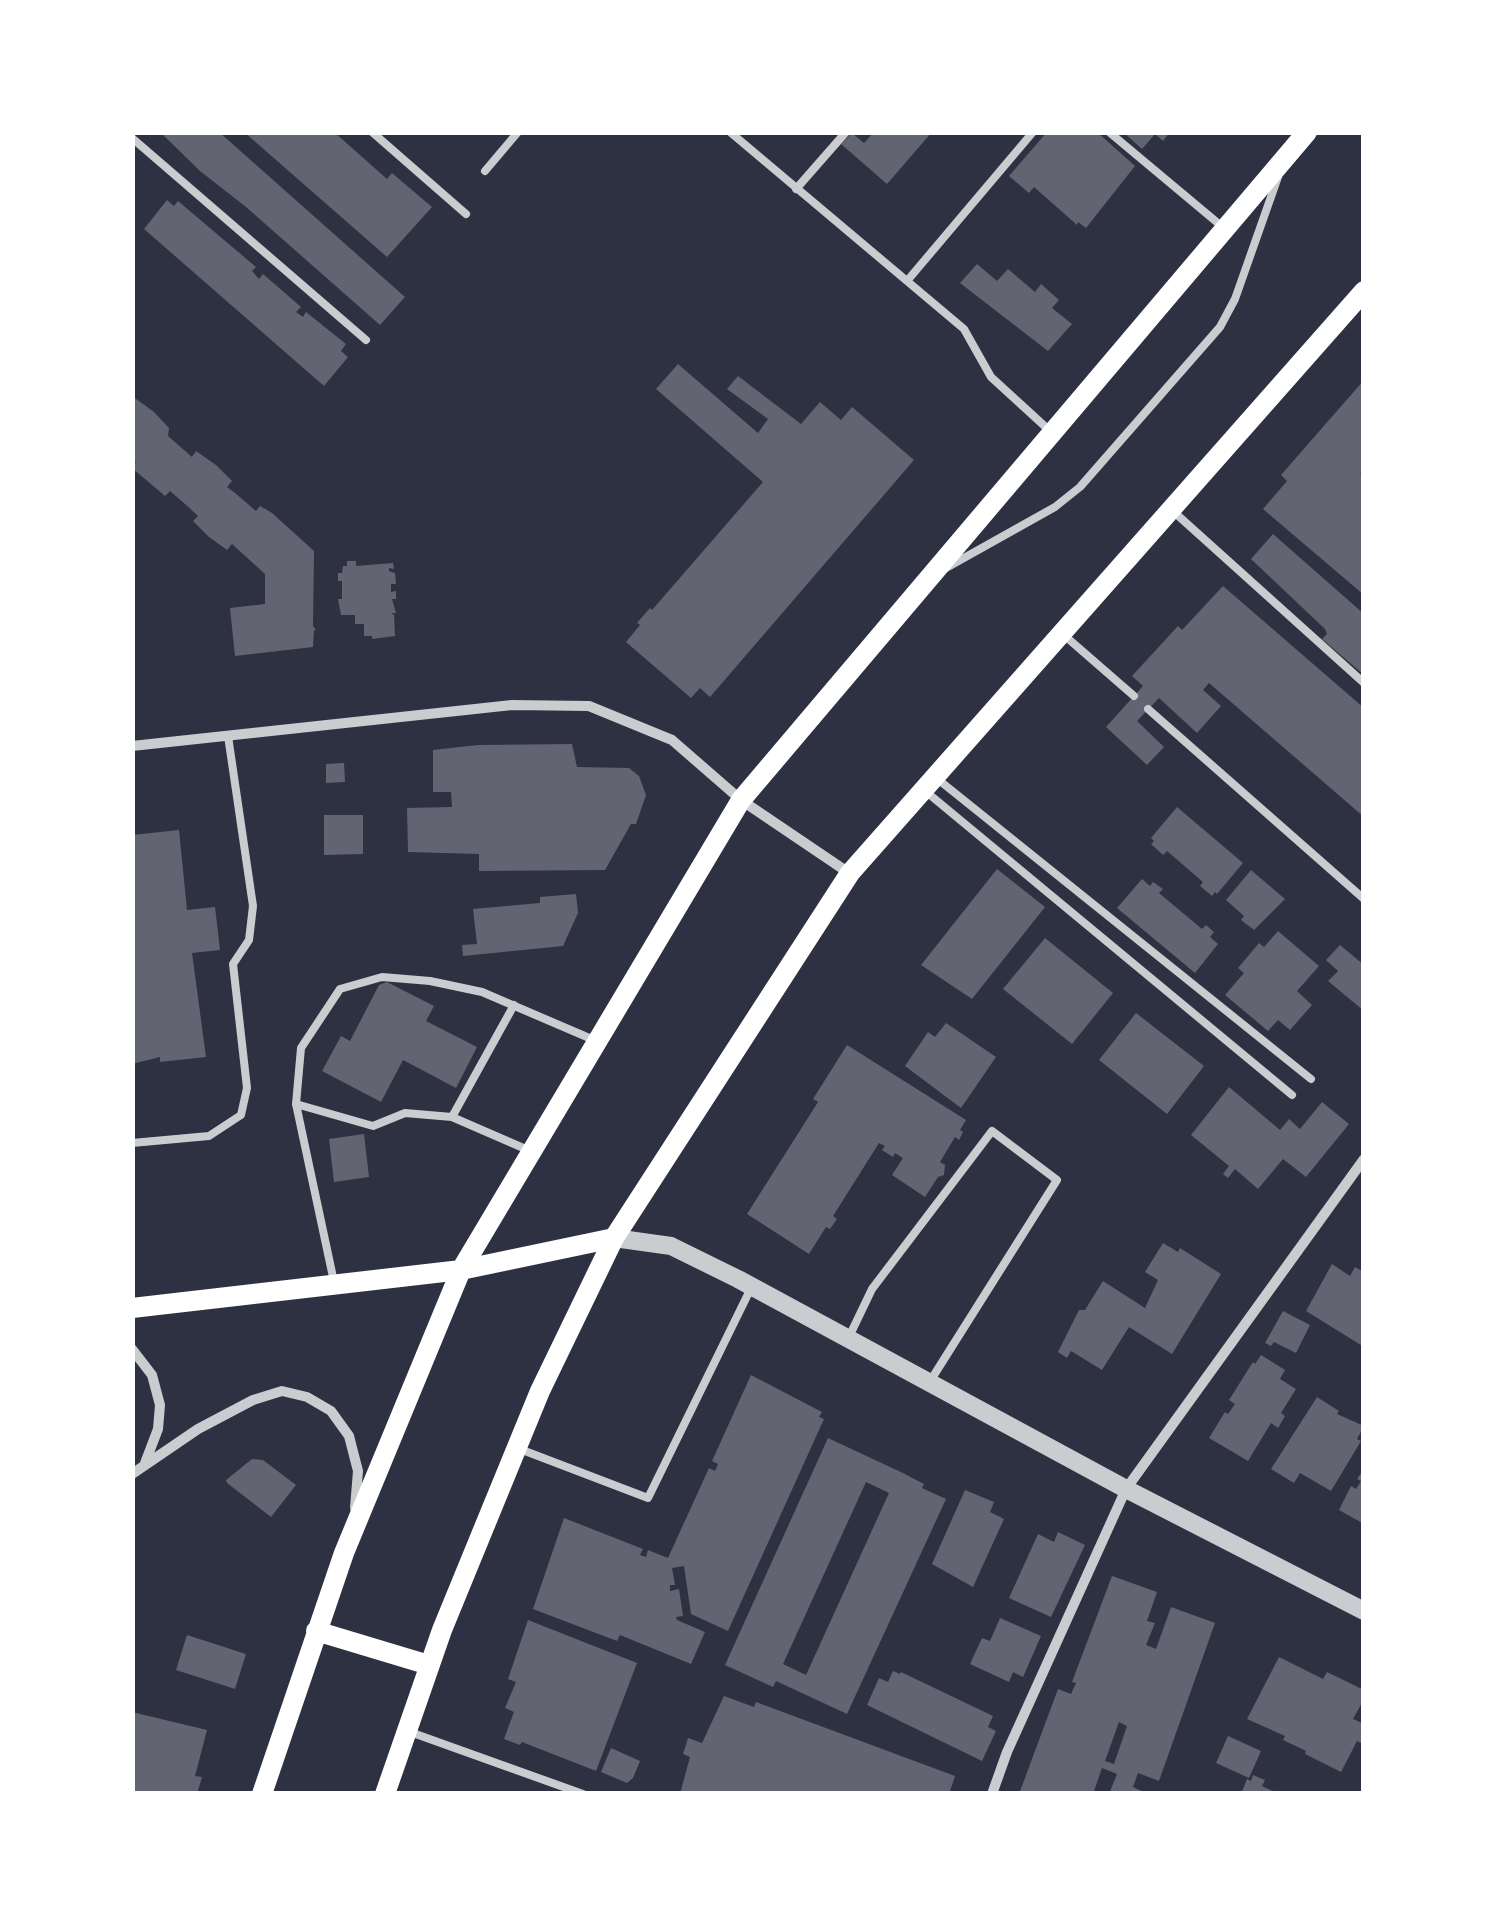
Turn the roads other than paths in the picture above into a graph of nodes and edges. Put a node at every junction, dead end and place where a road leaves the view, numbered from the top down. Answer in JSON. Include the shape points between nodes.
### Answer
{"nodes":[{"id":1,"x":372,"y":132,"type":"edge"},
{"id":2,"x":518,"y":132,"type":"edge"},
{"id":3,"x":730,"y":132,"type":"edge"},
{"id":4,"x":846,"y":132,"type":"edge"},
{"id":5,"x":1033,"y":132,"type":"edge"},
{"id":6,"x":1109,"y":132,"type":"edge"},
{"id":7,"x":1304,"y":133,"type":"edge"},
{"id":8,"x":132,"y":138,"type":"edge"},
{"id":9,"x":1284,"y":158,"type":"junction"},
{"id":10,"x":485,"y":171,"type":"dead end"},
{"id":11,"x":796,"y":188,"type":"junction"},
{"id":12,"x":466,"y":214,"type":"dead end"},
{"id":13,"x":1225,"y":229,"type":"junction"},
{"id":14,"x":907,"y":281,"type":"junction"},
{"id":15,"x":1364,"y":291,"type":"edge"},
{"id":16,"x":366,"y":340,"type":"dead end"},
{"id":17,"x":1052,"y":433,"type":"junction"},
{"id":18,"x":1171,"y":509,"type":"junction"},
{"id":19,"x":930,"y":577,"type":"junction"},
{"id":20,"x":1062,"y":633,"type":"junction"},
{"id":21,"x":1364,"y":683,"type":"edge"},
{"id":22,"x":1134,"y":696,"type":"dead end"},
{"id":23,"x":1148,"y":709,"type":"dead end"},
{"id":24,"x":228,"y":736,"type":"junction"},
{"id":25,"x":132,"y":746,"type":"edge"},
{"id":26,"x":930,"y":783,"type":"junction"},
{"id":27,"x":741,"y":800,"type":"junction"},
{"id":28,"x":850,"y":874,"type":"junction"},
{"id":29,"x":1364,"y":898,"type":"edge"},
{"id":30,"x":514,"y":1005,"type":"junction"},
{"id":31,"x":598,"y":1042,"type":"junction"},
{"id":32,"x":1311,"y":1079,"type":"dead end"},
{"id":33,"x":1292,"y":1095,"type":"dead end"},
{"id":34,"x":296,"y":1104,"type":"junction"},
{"id":35,"x":452,"y":1117,"type":"junction"},
{"id":36,"x":132,"y":1144,"type":"edge"},
{"id":37,"x":532,"y":1152,"type":"junction"},
{"id":38,"x":1364,"y":1159,"type":"edge"},
{"id":39,"x":614,"y":1238,"type":"junction"},
{"id":40,"x":461,"y":1270,"type":"junction"},
{"id":41,"x":334,"y":1284,"type":"junction"},
{"id":42,"x":752,"y":1286,"type":"junction"},
{"id":43,"x":132,"y":1308,"type":"edge"},
{"id":44,"x":848,"y":1339,"type":"junction"},
{"id":45,"x":132,"y":1349,"type":"edge"},
{"id":46,"x":929,"y":1382,"type":"junction"},
{"id":47,"x":517,"y":1448,"type":"junction"},
{"id":48,"x":144,"y":1465,"type":"junction"},
{"id":49,"x":132,"y":1474,"type":"edge"},
{"id":50,"x":1126,"y":1489,"type":"junction"},
{"id":51,"x":344,"y":1553,"type":"junction"},
{"id":52,"x":1364,"y":1611,"type":"edge"},
{"id":53,"x":316,"y":1630,"type":"junction"},
{"id":54,"x":430,"y":1665,"type":"junction"},
{"id":55,"x":406,"y":1731,"type":"junction"},
{"id":56,"x":262,"y":1794,"type":"edge"},
{"id":57,"x":385,"y":1794,"type":"edge"},
{"id":58,"x":583,"y":1794,"type":"edge"},
{"id":59,"x":992,"y":1794,"type":"edge"}],
"edges":[{"from":1,"to":12,"type":"lane"},
{"from":2,"to":10,"type":"lane"},
{"from":3,"to":11,"type":"lane"},
{"from":4,"to":11,"type":"lane"},
{"from":5,"to":14,"type":"lane"},
{"from":6,"to":13,"type":"lane"},
{"from":7,"to":9,"type":"main road"},
{"from":8,"to":16,"type":"lane"},
{"from":9,"to":13,"type":"main road"},
{"from":9,"to":19,"type":"lane","via":[[1220,327],[1080,487]]},
{"from":11,"to":14,"type":"lane"},
{"from":13,"to":17,"type":"main road"},
{"from":14,"to":17,"type":"lane","via":[[964,329],[992,377]]},
{"from":15,"to":18,"type":"main road"},
{"from":17,"to":19,"type":"main road"},
{"from":18,"to":20,"type":"main road"},
{"from":18,"to":21,"type":"lane"},
{"from":19,"to":27,"type":"main road"},
{"from":20,"to":22,"type":"lane"},
{"from":20,"to":26,"type":"main road"},
{"from":23,"to":29,"type":"lane"},
{"from":24,"to":25,"type":"street"},
{"from":24,"to":27,"type":"street","via":[[512,705],[588,706],[672,740]]},
{"from":24,"to":36,"type":"lane","via":[[253,906],[248,940],[233,964],[247,1088],[241,1115],[210,1136]]},
{"from":26,"to":28,"type":"main road"},
{"from":26,"to":32,"type":"lane"},
{"from":26,"to":33,"type":"lane"},
{"from":27,"to":28,"type":"street"},
{"from":27,"to":31,"type":"main road"},
{"from":28,"to":39,"type":"main road"},
{"from":30,"to":31,"type":"lane"},
{"from":30,"to":34,"type":"lane","via":[[430,981],[382,977],[340,989],[301,1048]]},
{"from":30,"to":35,"type":"lane"},
{"from":31,"to":37,"type":"main road"},
{"from":34,"to":35,"type":"lane","via":[[373,1126],[405,1112]]},
{"from":34,"to":41,"type":"lane"},
{"from":35,"to":37,"type":"lane"},
{"from":37,"to":40,"type":"main road"},
{"from":38,"to":50,"type":"street"},
{"from":39,"to":40,"type":"main road"},
{"from":39,"to":42,"type":"street","via":[[671,1246]]},
{"from":39,"to":47,"type":"main road"},
{"from":40,"to":41,"type":"main road"},
{"from":40,"to":51,"type":"main road"},
{"from":41,"to":43,"type":"main road"},
{"from":42,"to":44,"type":"street"},
{"from":42,"to":47,"type":"lane","via":[[648,1498]]},
{"from":44,"to":46,"type":"street"},
{"from":44,"to":46,"type":"lane","via":[[872,1289],[992,1131],[1056,1180]]},
{"from":45,"to":48,"type":"street","via":[[152,1375],[160,1405]]},
{"from":46,"to":50,"type":"street"},
{"from":47,"to":54,"type":"main road"},
{"from":48,"to":49,"type":"street"},
{"from":48,"to":51,"type":"street","via":[[252,1400],[282,1392],[307,1397],[331,1411],[350,1436],[358,1471]]},
{"from":50,"to":52,"type":"street"},
{"from":50,"to":59,"type":"street"},
{"from":51,"to":53,"type":"main road"},
{"from":53,"to":54,"type":"main road"},
{"from":53,"to":56,"type":"main road"},
{"from":54,"to":55,"type":"main road"},
{"from":55,"to":57,"type":"main road"},
{"from":55,"to":58,"type":"lane"}]}
